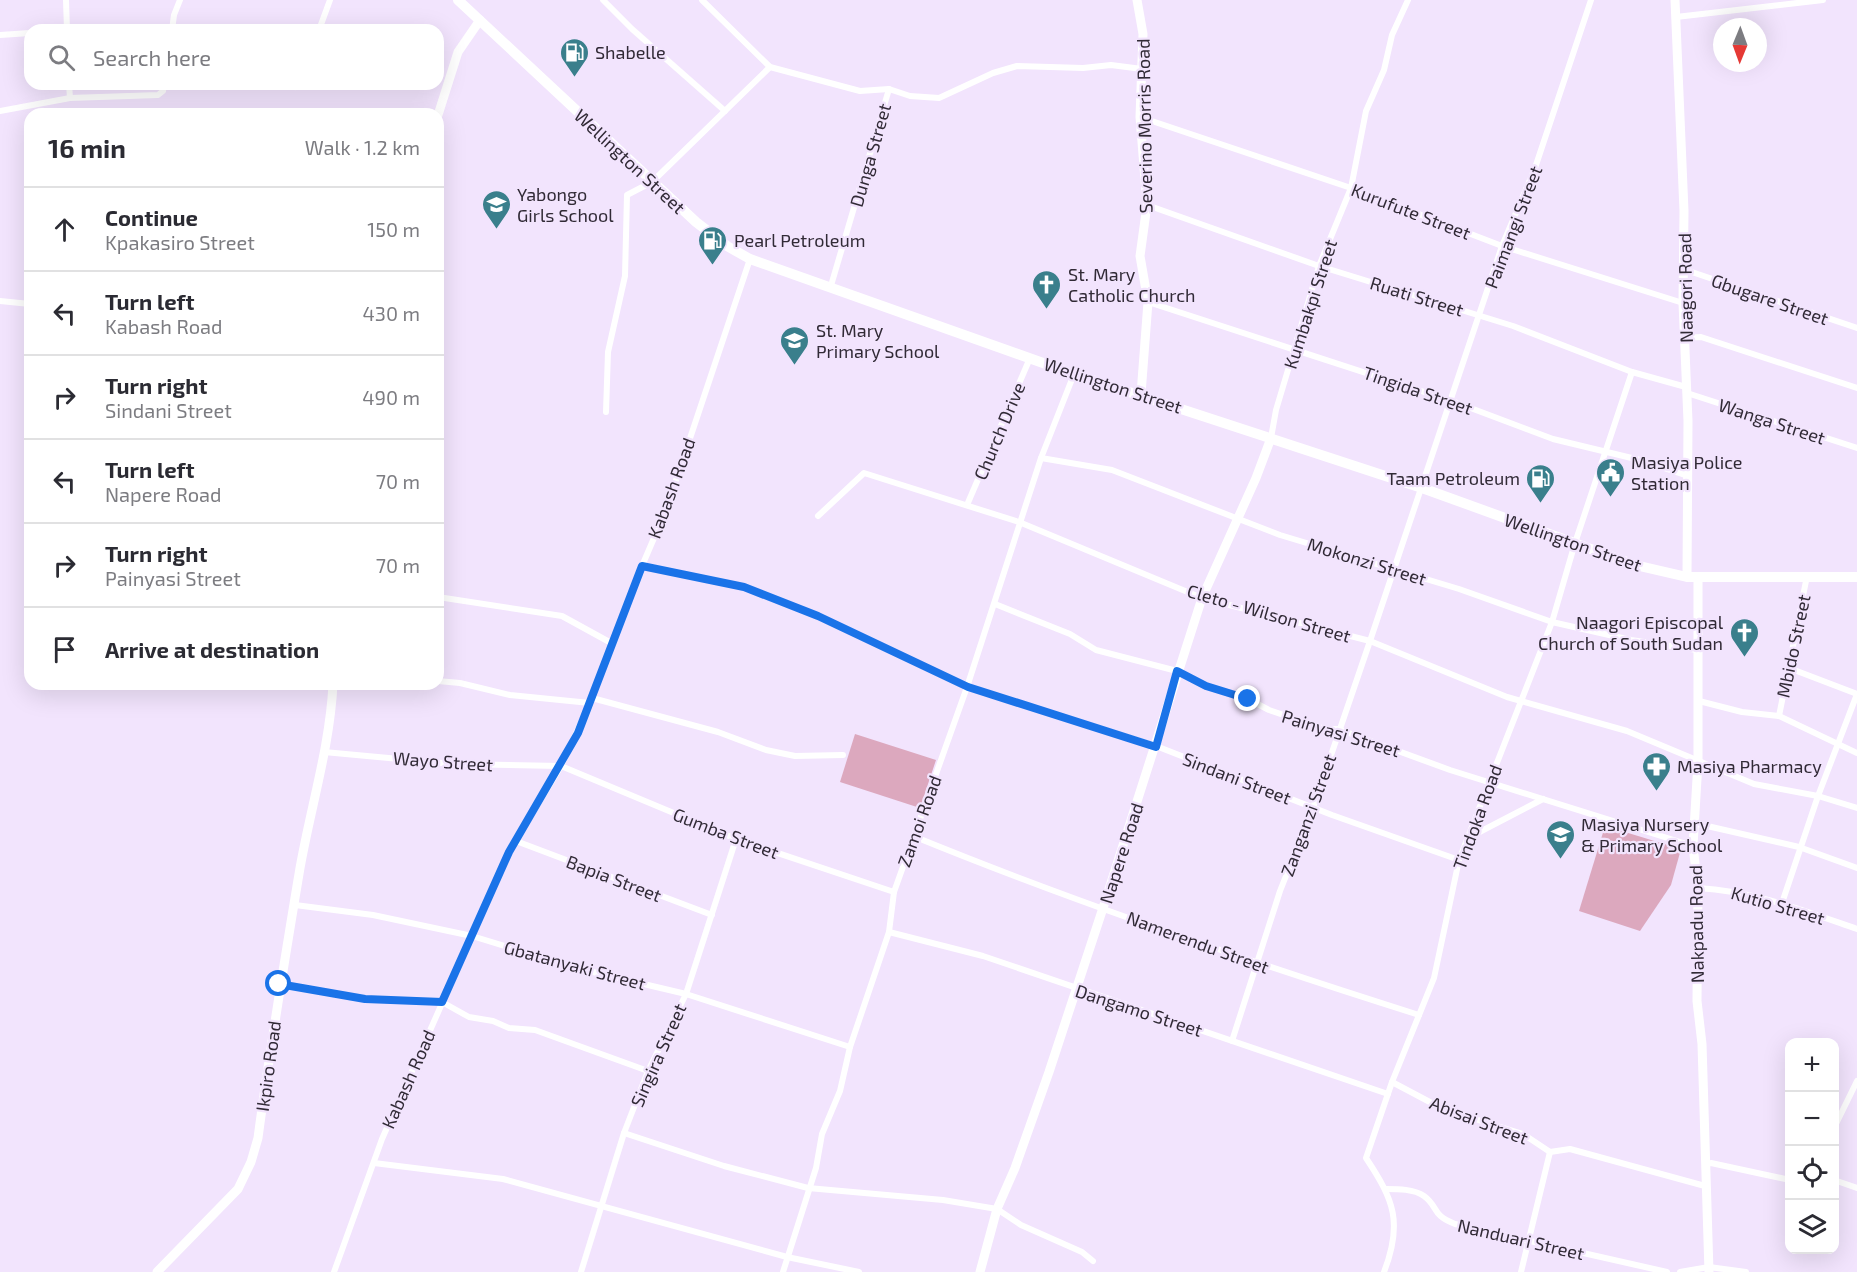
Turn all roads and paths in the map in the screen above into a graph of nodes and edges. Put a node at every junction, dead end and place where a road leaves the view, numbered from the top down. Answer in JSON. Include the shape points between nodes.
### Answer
{"nodes":[{"id":1,"x":66,"y":0,"type":"edge"},
{"id":2,"x":180,"y":0,"type":"edge"},
{"id":3,"x":330,"y":0,"type":"edge"},
{"id":4,"x":603,"y":0,"type":"edge"},
{"id":5,"x":702,"y":0,"type":"edge"},
{"id":6,"x":1137,"y":0,"type":"edge"},
{"id":7,"x":1408,"y":0,"type":"edge"},
{"id":8,"x":1591,"y":0,"type":"edge"},
{"id":9,"x":1675,"y":0,"type":"edge"},
{"id":10,"x":1823,"y":0,"type":"edge"},
{"id":11,"x":460,"y":1,"type":"edge"},
{"id":12,"x":1676,"y":17,"type":"junction"},
{"id":13,"x":480,"y":20,"type":"junction"},
{"id":14,"x":67,"y":24,"type":"edge"},
{"id":15,"x":173,"y":24,"type":"edge"},
{"id":16,"x":321,"y":24,"type":"edge"},
{"id":17,"x":24,"y":33,"type":"edge"},
{"id":18,"x":0,"y":35,"type":"edge"},
{"id":19,"x":770,"y":67,"type":"junction"},
{"id":20,"x":1142,"y":69,"type":"junction"},
{"id":21,"x":889,"y":89,"type":"junction"},
{"id":22,"x":69,"y":90,"type":"edge"},
{"id":23,"x":163,"y":90,"type":"edge"},
{"id":24,"x":70,"y":98,"type":"junction"},
{"id":25,"x":440,"y":108,"type":"edge"},
{"id":26,"x":0,"y":111,"type":"edge"},
{"id":27,"x":724,"y":111,"type":"junction"},
{"id":28,"x":1140,"y":117,"type":"junction"},
{"id":29,"x":652,"y":182,"type":"junction"},
{"id":30,"x":1350,"y":188,"type":"junction"},
{"id":31,"x":1147,"y":205,"type":"junction"},
{"id":32,"x":1502,"y":246,"type":"junction"},
{"id":33,"x":750,"y":259,"type":"junction"},
{"id":34,"x":1319,"y":266,"type":"junction"},
{"id":35,"x":1683,"y":269,"type":"junction"},
{"id":36,"x":830,"y":289,"type":"junction"},
{"id":37,"x":0,"y":301,"type":"edge"},
{"id":38,"x":1148,"y":302,"type":"junction"},
{"id":39,"x":24,"y":303,"type":"edge"},
{"id":40,"x":1683,"y":303,"type":"junction"},
{"id":41,"x":1480,"y":315,"type":"junction"},
{"id":42,"x":1857,"y":328,"type":"edge"},
{"id":43,"x":1685,"y":339,"type":"junction"},
{"id":44,"x":1296,"y":349,"type":"junction"},
{"id":45,"x":1030,"y":358,"type":"junction"},
{"id":46,"x":1632,"y":372,"type":"junction"},
{"id":47,"x":1074,"y":374,"type":"junction"},
{"id":48,"x":1857,"y":388,"type":"edge"},
{"id":49,"x":1687,"y":390,"type":"junction"},
{"id":50,"x":1141,"y":394,"type":"junction"},
{"id":51,"x":1452,"y":401,"type":"junction"},
{"id":52,"x":606,"y":412,"type":"dead end"},
{"id":53,"x":1271,"y":438,"type":"junction"},
{"id":54,"x":1857,"y":448,"type":"edge"},
{"id":55,"x":1605,"y":451,"type":"junction"},
{"id":56,"x":1041,"y":458,"type":"junction"},
{"id":57,"x":1688,"y":476,"type":"junction"},
{"id":58,"x":1422,"y":488,"type":"junction"},
{"id":59,"x":967,"y":505,"type":"junction"},
{"id":60,"x":818,"y":516,"type":"dead end"},
{"id":61,"x":1239,"y":517,"type":"junction"},
{"id":62,"x":1019,"y":522,"type":"junction"},
{"id":63,"x":1575,"y":543,"type":"junction"},
{"id":64,"x":642,"y":566,"type":"junction"},
{"id":65,"x":1393,"y":569,"type":"junction"},
{"id":66,"x":1807,"y":576,"type":"junction"},
{"id":67,"x":1693,"y":577,"type":"junction"},
{"id":68,"x":1857,"y":577,"type":"edge"},
{"id":69,"x":444,"y":598,"type":"edge"},
{"id":70,"x":1202,"y":598,"type":"junction"},
{"id":71,"x":995,"y":604,"type":"junction"},
{"id":72,"x":1552,"y":622,"type":"junction"},
{"id":73,"x":1370,"y":642,"type":"junction"},
{"id":74,"x":613,"y":644,"type":"junction"},
{"id":75,"x":1697,"y":650,"type":"junction"},
{"id":76,"x":1789,"y":668,"type":"junction"},
{"id":77,"x":1177,"y":671,"type":"junction"},
{"id":78,"x":444,"y":682,"type":"edge"},
{"id":79,"x":968,"y":687,"type":"junction"},
{"id":80,"x":333,"y":690,"type":"edge"},
{"id":81,"x":1857,"y":694,"type":"edge"},
{"id":82,"x":1521,"y":700,"type":"junction"},
{"id":83,"x":591,"y":701,"type":"junction"},
{"id":84,"x":1698,"y":701,"type":"junction"},
{"id":85,"x":1779,"y":716,"type":"junction"},
{"id":86,"x":1338,"y":729,"type":"junction"},
{"id":87,"x":1838,"y":744,"type":"junction"},
{"id":88,"x":1156,"y":747,"type":"junction"},
{"id":89,"x":324,"y":752,"type":"junction"},
{"id":90,"x":1857,"y":753,"type":"edge"},
{"id":91,"x":843,"y":755,"type":"dead end"},
{"id":92,"x":1698,"y":762,"type":"junction"},
{"id":93,"x":561,"y":766,"type":"junction"},
{"id":94,"x":1490,"y":781,"type":"junction"},
{"id":95,"x":1818,"y":796,"type":"junction"},
{"id":96,"x":1543,"y":799,"type":"junction"},
{"id":97,"x":1313,"y":808,"type":"junction"},
{"id":98,"x":1857,"y":808,"type":"edge"},
{"id":99,"x":1694,"y":823,"type":"junction"},
{"id":100,"x":913,"y":836,"type":"junction"},
{"id":101,"x":1468,"y":838,"type":"junction"},
{"id":102,"x":736,"y":839,"type":"junction"},
{"id":103,"x":516,"y":841,"type":"junction"},
{"id":104,"x":1693,"y":846,"type":"junction"},
{"id":105,"x":1803,"y":849,"type":"junction"},
{"id":106,"x":1459,"y":860,"type":"junction"},
{"id":107,"x":1857,"y":868,"type":"edge"},
{"id":108,"x":1698,"y":888,"type":"junction"},
{"id":109,"x":894,"y":892,"type":"junction"},
{"id":110,"x":1782,"y":903,"type":"junction"},
{"id":111,"x":295,"y":905,"type":"junction"},
{"id":112,"x":1103,"y":908,"type":"junction"},
{"id":113,"x":712,"y":915,"type":"junction"},
{"id":114,"x":1857,"y":929,"type":"edge"},
{"id":115,"x":889,"y":932,"type":"junction"},
{"id":116,"x":472,"y":936,"type":"junction"},
{"id":117,"x":1257,"y":964,"type":"junction"},
{"id":118,"x":279,"y":984,"type":"junction"},
{"id":119,"x":1077,"y":990,"type":"junction"},
{"id":120,"x":686,"y":994,"type":"junction"},
{"id":121,"x":442,"y":1002,"type":"junction"},
{"id":122,"x":1419,"y":1015,"type":"junction"},
{"id":123,"x":1232,"y":1041,"type":"junction"},
{"id":124,"x":850,"y":1047,"type":"junction"},
{"id":125,"x":648,"y":1071,"type":"junction"},
{"id":126,"x":1857,"y":1081,"type":"edge"},
{"id":127,"x":1392,"y":1082,"type":"junction"},
{"id":128,"x":1388,"y":1094,"type":"junction"},
{"id":129,"x":1839,"y":1118,"type":"edge"},
{"id":130,"x":624,"y":1134,"type":"junction"},
{"id":131,"x":1550,"y":1152,"type":"junction"},
{"id":132,"x":374,"y":1163,"type":"junction"},
{"id":133,"x":1705,"y":1165,"type":"junction"},
{"id":134,"x":1785,"y":1179,"type":"edge"},
{"id":135,"x":1839,"y":1182,"type":"edge"},
{"id":136,"x":1705,"y":1186,"type":"junction"},
{"id":137,"x":808,"y":1188,"type":"junction"},
{"id":138,"x":1857,"y":1188,"type":"edge"},
{"id":139,"x":1386,"y":1189,"type":"junction"},
{"id":140,"x":600,"y":1204,"type":"junction"},
{"id":141,"x":997,"y":1209,"type":"junction"},
{"id":142,"x":1527,"y":1240,"type":"junction"},
{"id":143,"x":787,"y":1257,"type":"junction"},
{"id":144,"x":1093,"y":1261,"type":"dead end"},
{"id":145,"x":1709,"y":1269,"type":"edge"},
{"id":146,"x":157,"y":1272,"type":"edge"},
{"id":147,"x":334,"y":1272,"type":"edge"},
{"id":148,"x":581,"y":1272,"type":"edge"},
{"id":149,"x":783,"y":1272,"type":"edge"},
{"id":150,"x":859,"y":1272,"type":"edge"},
{"id":151,"x":980,"y":1272,"type":"edge"},
{"id":152,"x":1384,"y":1272,"type":"edge"},
{"id":153,"x":1521,"y":1272,"type":"edge"},
{"id":154,"x":1667,"y":1272,"type":"edge"},
{"id":155,"x":1680,"y":1272,"type":"edge"},
{"id":156,"x":1746,"y":1272,"type":"edge"}],
"edges":[{"from":1,"to":14,"type":"street"},
{"from":2,"to":15,"type":"street"},
{"from":3,"to":16,"type":"street"},
{"from":4,"to":27,"type":"street"},
{"from":5,"to":19,"type":"street"},
{"from":6,"to":20,"type":"street","name":"Severino Morris Road","via":[[1143,34]]},
{"from":7,"to":30,"type":"street","name":"Kumbakpi Street","via":[[1366,111]]},
{"from":8,"to":32,"type":"street","name":"Paimangi Street","via":[[1535,168]]},
{"from":9,"to":12,"type":"street","name":"Naagori Road"},
{"from":10,"to":12,"type":"street"},
{"from":11,"to":13,"type":"main road","name":"Wellington Street"},
{"from":12,"to":35,"type":"street","name":"Naagori Road"},
{"from":13,"to":25,"type":"street","via":[[458,52]]},
{"from":13,"to":29,"type":"main road","name":"Wellington Street"},
{"from":17,"to":18,"type":"street"},
{"from":19,"to":21,"type":"street","via":[[860,92]]},
{"from":19,"to":27,"type":"street"},
{"from":20,"to":21,"type":"street","via":[[1112,65],[1017,66],[939,98],[910,96]]},
{"from":20,"to":28,"type":"street","name":"Severino Morris Road"},
{"from":21,"to":36,"type":"street","name":"Dunga Street"},
{"from":22,"to":24,"type":"street"},
{"from":23,"to":24,"type":"street","via":[[158,95]]},
{"from":24,"to":26,"type":"street"},
{"from":27,"to":29,"type":"street"},
{"from":28,"to":30,"type":"street","name":"Kurufute Street"},
{"from":28,"to":31,"type":"street","name":"Severino Morris Road"},
{"from":29,"to":33,"type":"main road","name":"Wellington Street","via":[[696,222]]},
{"from":29,"to":52,"type":"street","via":[[627,195],[625,276],[609,352]]},
{"from":30,"to":32,"type":"street","name":"Kurufute Street"},
{"from":30,"to":34,"type":"street","name":"Kumbakpi Street"},
{"from":31,"to":34,"type":"street","name":"Ruati Street"},
{"from":31,"to":38,"type":"street","name":"Severino Morris Road","via":[[1140,256]]},
{"from":32,"to":40,"type":"street","name":"Kurufute Street"},
{"from":32,"to":41,"type":"street","name":"Paimangi Street"},
{"from":33,"to":36,"type":"main road","name":"Wellington Street"},
{"from":33,"to":64,"type":"street","name":"Kabash Road","via":[[666,510]]},
{"from":34,"to":41,"type":"street","name":"Ruati Street"},
{"from":34,"to":44,"type":"street","name":"Kumbakpi Street"},
{"from":35,"to":40,"type":"street","name":"Naagori Road"},
{"from":35,"to":42,"type":"street","name":"Gbugare Street"},
{"from":36,"to":45,"type":"main road","name":"Wellington Street"},
{"from":37,"to":39,"type":"street"},
{"from":38,"to":44,"type":"street","name":"Tingida Street"},
{"from":38,"to":50,"type":"street","name":"Severino Morris Road"},
{"from":40,"to":43,"type":"street","name":"Naagori Road"},
{"from":41,"to":46,"type":"street","name":"Ruati Street"},
{"from":41,"to":51,"type":"street","name":"Paimangi Street"},
{"from":43,"to":48,"type":"street","via":[[1701,337]]},
{"from":43,"to":49,"type":"street","name":"Naagori Road"},
{"from":44,"to":51,"type":"street","name":"Tingida Street"},
{"from":44,"to":53,"type":"street","name":"Kumbakpi Street"},
{"from":45,"to":47,"type":"main road","name":"Wellington Street"},
{"from":45,"to":59,"type":"street","name":"Church Drive"},
{"from":46,"to":49,"type":"street","name":"Ruati Street"},
{"from":46,"to":55,"type":"street","name":"Tindoka Road"},
{"from":47,"to":50,"type":"main road","name":"Wellington Street"},
{"from":47,"to":56,"type":"street","name":"Zamoi Road"},
{"from":49,"to":54,"type":"street","name":"Wanga Street"},
{"from":49,"to":57,"type":"street","name":"Naagori Road"},
{"from":50,"to":53,"type":"main road","name":"Wellington Street"},
{"from":51,"to":55,"type":"street","name":"Tingida Street","via":[[1553,439]]},
{"from":51,"to":58,"type":"street","name":"Paimangi Street"},
{"from":53,"to":58,"type":"main road","name":"Wellington Street"},
{"from":53,"to":61,"type":"street","name":"Napere Road"},
{"from":55,"to":57,"type":"street","name":"Tingida Street"},
{"from":55,"to":63,"type":"street","name":"Tindoka Road"},
{"from":56,"to":61,"type":"street","name":"Mokonzi Street","via":[[1112,470]]},
{"from":56,"to":62,"type":"street","name":"Zamoi Road"},
{"from":57,"to":67,"type":"street","name":"Naagori Road"},
{"from":58,"to":63,"type":"main road","name":"Wellington Street"},
{"from":58,"to":65,"type":"street","name":"Zanganzi Street"},
{"from":59,"to":60,"type":"street","name":"Cleto - Wilson Street","via":[[864,473]]},
{"from":59,"to":62,"type":"street","name":"Cleto - Wilson Street"},
{"from":61,"to":65,"type":"street","name":"Mokonzi Street","via":[[1280,535]]},
{"from":61,"to":70,"type":"street","name":"Napere Road"},
{"from":62,"to":70,"type":"street","name":"Cleto - Wilson Street"},
{"from":62,"to":71,"type":"street","name":"Zamoi Road"},
{"from":63,"to":67,"type":"main road","name":"Wellington Street","via":[[1635,565]]},
{"from":63,"to":72,"type":"street","name":"Tindoka Road"},
{"from":64,"to":74,"type":"street","name":"Kabash Road"},
{"from":64,"to":79,"type":"street","name":"Sindani Street","via":[[744,587],[818,616]]},
{"from":65,"to":72,"type":"street","name":"Mokonzi Street"},
{"from":65,"to":73,"type":"street","name":"Zanganzi Street"},
{"from":66,"to":67,"type":"main road","name":"Wellington Street"},
{"from":66,"to":68,"type":"main road","name":"Wellington Street"},
{"from":66,"to":76,"type":"street","name":"Mbido Street"},
{"from":67,"to":75,"type":"street","name":"Nakpadu Road"},
{"from":69,"to":74,"type":"street","via":[[562,616]]},
{"from":70,"to":73,"type":"street","name":"Cleto - Wilson Street"},
{"from":70,"to":77,"type":"street","name":"Napere Road"},
{"from":71,"to":77,"type":"street","name":"Painyasi Street","via":[[1070,634],[1096,650]]},
{"from":71,"to":79,"type":"street","name":"Zamoi Road"},
{"from":72,"to":75,"type":"street","name":"Mokonzi Street"},
{"from":72,"to":82,"type":"street","name":"Tindoka Road"},
{"from":73,"to":82,"type":"street","name":"Cleto - Wilson Street"},
{"from":73,"to":86,"type":"street","name":"Zanganzi Street"},
{"from":74,"to":83,"type":"street","name":"Kabash Road"},
{"from":75,"to":84,"type":"street","name":"Nakpadu Road"},
{"from":76,"to":81,"type":"street"},
{"from":76,"to":85,"type":"street","name":"Mbido Street"},
{"from":77,"to":86,"type":"street","name":"Painyasi Street","via":[[1269,710],[1325,729]]},
{"from":77,"to":88,"type":"street","name":"Napere Road"},
{"from":78,"to":83,"type":"street","via":[[510,695]]},
{"from":79,"to":88,"type":"street","name":"Sindani Street"},
{"from":79,"to":100,"type":"street","name":"Zamoi Road"},
{"from":80,"to":89,"type":"street","name":"Ikpiro Road"},
{"from":81,"to":87,"type":"street"},
{"from":82,"to":92,"type":"street","name":"Cleto - Wilson Street","via":[[1627,731]]},
{"from":82,"to":94,"type":"street","name":"Tindoka Road"},
{"from":83,"to":91,"type":"street","via":[[718,732],[766,750],[795,756]]},
{"from":83,"to":93,"type":"street","name":"Kabash Road"},
{"from":84,"to":85,"type":"street"},
{"from":84,"to":92,"type":"street","name":"Nakpadu Road"},
{"from":85,"to":87,"type":"street"},
{"from":86,"to":94,"type":"street","name":"Painyasi Street"},
{"from":86,"to":97,"type":"street","name":"Zanganzi Street"},
{"from":87,"to":90,"type":"street"},
{"from":87,"to":95,"type":"street"},
{"from":88,"to":97,"type":"street","name":"Sindani Street"},
{"from":88,"to":112,"type":"street","name":"Napere Road"},
{"from":89,"to":93,"type":"street","name":"Wayo Street","via":[[453,764]]},
{"from":89,"to":111,"type":"street","name":"Ikpiro Road"},
{"from":92,"to":95,"type":"street","name":"Cleto - Wilson Street","via":[[1754,784]]},
{"from":92,"to":99,"type":"street","name":"Nakpadu Road"},
{"from":93,"to":102,"type":"street","name":"Gumba Street"},
{"from":93,"to":103,"type":"street","name":"Kabash Road"},
{"from":94,"to":96,"type":"street","name":"Painyasi Street"},
{"from":94,"to":101,"type":"street","name":"Tindoka Road"},
{"from":95,"to":98,"type":"street","name":"Cleto - Wilson Street"},
{"from":95,"to":105,"type":"street"},
{"from":96,"to":101,"type":"street"},
{"from":96,"to":104,"type":"street","name":"Painyasi Street"},
{"from":97,"to":106,"type":"street","name":"Sindani Street"},
{"from":97,"to":117,"type":"street","name":"Zanganzi Street","via":[[1280,891]]},
{"from":99,"to":104,"type":"street","name":"Nakpadu Road"},
{"from":99,"to":105,"type":"street"},
{"from":100,"to":109,"type":"street","name":"Zamoi Road"},
{"from":100,"to":112,"type":"street","name":"Namerendu Street","via":[[1020,880]]},
{"from":101,"to":106,"type":"street","name":"Tindoka Road"},
{"from":102,"to":109,"type":"street","name":"Gumba Street"},
{"from":102,"to":113,"type":"street","name":"Singira Street"},
{"from":103,"to":113,"type":"street","name":"Bapia Street"},
{"from":103,"to":116,"type":"street","name":"Kabash Road"},
{"from":104,"to":108,"type":"street","name":"Nakpadu Road"},
{"from":105,"to":107,"type":"street"},
{"from":105,"to":110,"type":"street"},
{"from":106,"to":122,"type":"street","name":"Tindoka Road","via":[[1434,978]]},
{"from":108,"to":110,"type":"street","name":"Kutio Street","via":[[1730,890]]},
{"from":108,"to":133,"type":"street","name":"Nakpadu Road","via":[[1697,1001]]},
{"from":109,"to":115,"type":"street","name":"Zamoi Road"},
{"from":110,"to":114,"type":"street","name":"Kutio Street"},
{"from":111,"to":116,"type":"street","name":"Gbatanyaki Street","via":[[373,915]]},
{"from":111,"to":118,"type":"street","name":"Ikpiro Road"},
{"from":112,"to":117,"type":"street","name":"Namerendu Street"},
{"from":112,"to":119,"type":"street","name":"Napere Road"},
{"from":113,"to":120,"type":"street","name":"Singira Street"},
{"from":115,"to":119,"type":"street","name":"Dangamo Street","via":[[983,956]]},
{"from":115,"to":124,"type":"street","name":"Zamoi Road"},
{"from":116,"to":120,"type":"street","name":"Gbatanyaki Street","via":[[576,968]]},
{"from":116,"to":121,"type":"street","name":"Kabash Road"},
{"from":117,"to":122,"type":"street","name":"Namerendu Street"},
{"from":117,"to":123,"type":"street","name":"Zanganzi Street"},
{"from":118,"to":121,"type":"street","via":[[365,999]]},
{"from":118,"to":146,"type":"street","name":"Ikpiro Road","via":[[258,1138],[251,1162],[238,1189]]},
{"from":119,"to":123,"type":"street","name":"Dangamo Street"},
{"from":119,"to":141,"type":"street","name":"Napere Road"},
{"from":120,"to":124,"type":"street","name":"Gbatanyaki Street"},
{"from":120,"to":125,"type":"street","name":"Singira Street"},
{"from":121,"to":125,"type":"street","via":[[469,1017],[509,1028],[535,1030]]},
{"from":121,"to":132,"type":"street","name":"Kabash Road"},
{"from":122,"to":127,"type":"street","name":"Tindoka Road"},
{"from":123,"to":128,"type":"street","name":"Dangamo Street"},
{"from":124,"to":137,"type":"street","name":"Zamoi Road"},
{"from":125,"to":130,"type":"street","name":"Singira Street"},
{"from":126,"to":129,"type":"street"},
{"from":127,"to":128,"type":"street","name":"Tindoka Road"},
{"from":127,"to":131,"type":"street","name":"Abisai Street","via":[[1443,1109],[1523,1134]]},
{"from":128,"to":139,"type":"street","name":"Tindoka Road","via":[[1366,1158]]},
{"from":130,"to":137,"type":"street"},
{"from":130,"to":140,"type":"street","name":"Singira Street"},
{"from":131,"to":136,"type":"street","name":"Abisai Street","via":[[1570,1149]]},
{"from":131,"to":142,"type":"street"},
{"from":132,"to":140,"type":"street","via":[[503,1179]]},
{"from":132,"to":147,"type":"street","name":"Kabash Road"},
{"from":133,"to":134,"type":"street","via":[[1712,1163]]},
{"from":133,"to":136,"type":"street","name":"Nakpadu Road"},
{"from":135,"to":138,"type":"street"},
{"from":136,"to":145,"type":"street","name":"Nakpadu Road"},
{"from":137,"to":141,"type":"street"},
{"from":137,"to":143,"type":"street","name":"Zamoi Road"},
{"from":139,"to":142,"type":"street","name":"Nanduari Street","via":[[1409,1190],[1424,1196],[1440,1219]]},
{"from":139,"to":152,"type":"street","via":[[1395,1226],[1392,1252]]},
{"from":140,"to":143,"type":"street"},
{"from":140,"to":148,"type":"street","name":"Singira Street"},
{"from":141,"to":144,"type":"street"},
{"from":141,"to":151,"type":"street","name":"Napere Road"},
{"from":142,"to":153,"type":"street"},
{"from":142,"to":154,"type":"street","name":"Nanduari Street"},
{"from":143,"to":149,"type":"street","name":"Zamoi Road"},
{"from":143,"to":150,"type":"street"},
{"from":145,"to":155,"type":"street"},
{"from":145,"to":156,"type":"street"}]}
